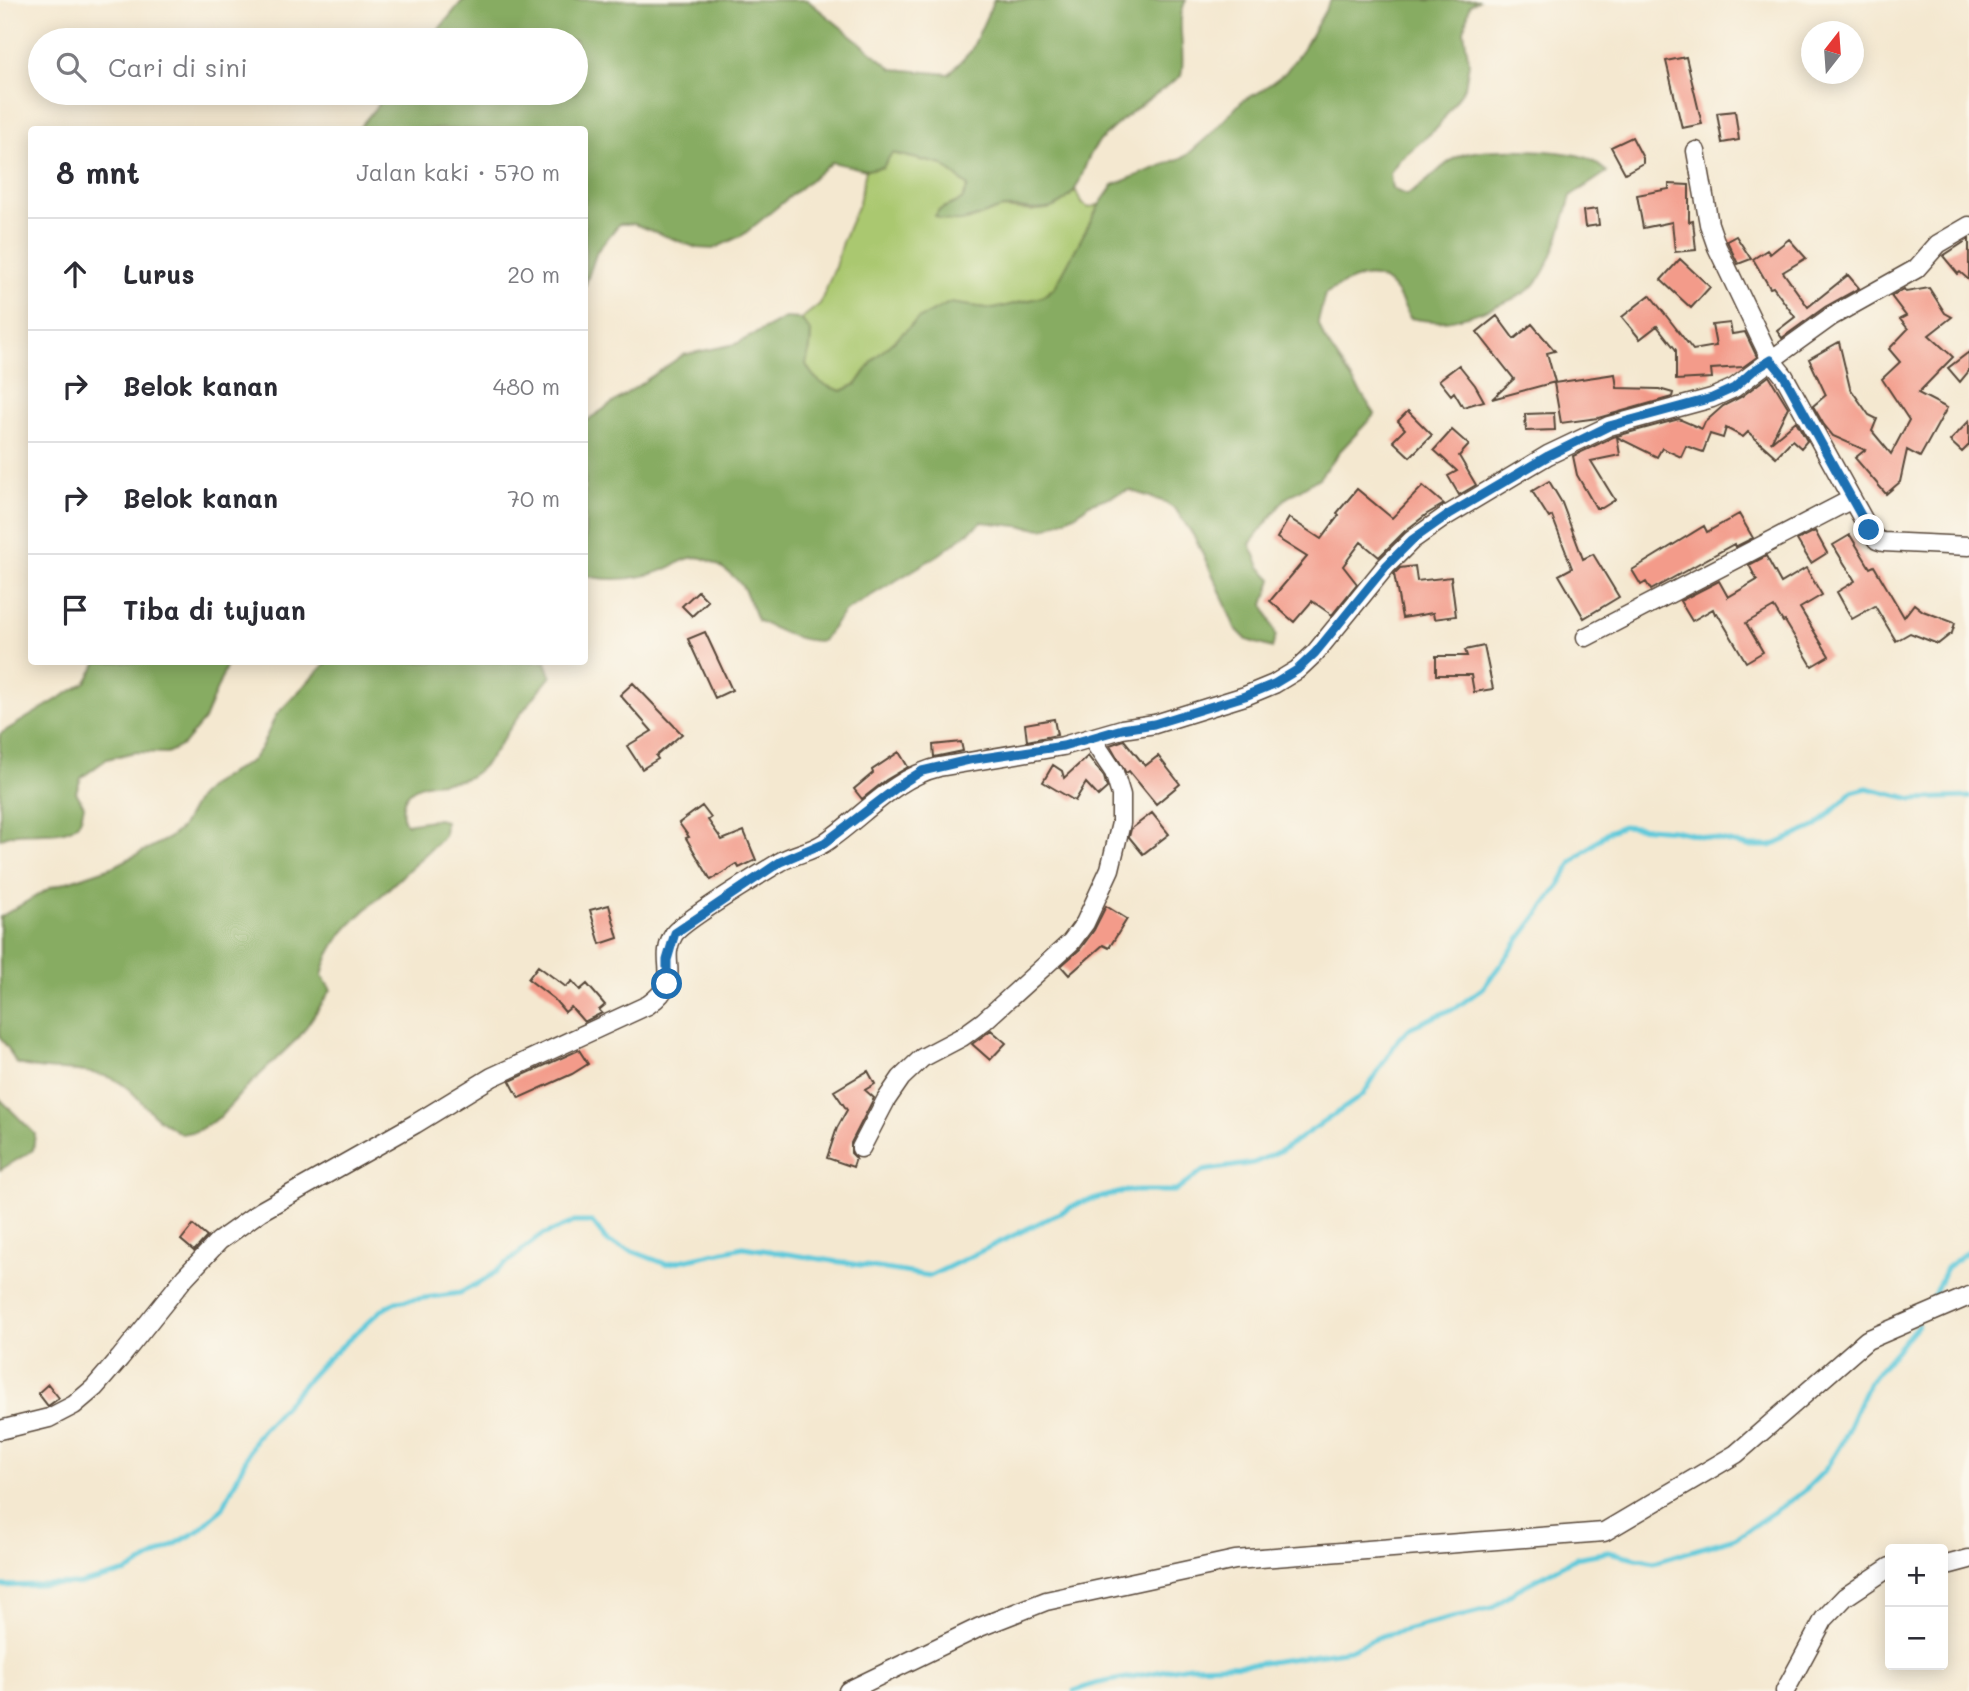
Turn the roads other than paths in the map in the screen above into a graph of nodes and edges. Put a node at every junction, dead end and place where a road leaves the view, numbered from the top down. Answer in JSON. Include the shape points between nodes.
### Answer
{"nodes":[{"id":1,"x":1696,"y":151,"type":"dead end"},
{"id":2,"x":1969,"y":226,"type":"edge"},
{"id":3,"x":1771,"y":360,"type":"junction"},
{"id":4,"x":1852,"y":499,"type":"junction"},
{"id":5,"x":1969,"y":546,"type":"edge"},
{"id":6,"x":1586,"y":637,"type":"dead end"},
{"id":7,"x":1092,"y":739,"type":"junction"},
{"id":8,"x":861,"y":1149,"type":"dead end"},
{"id":9,"x":1969,"y":1296,"type":"edge"},
{"id":10,"x":0,"y":1430,"type":"edge"},
{"id":11,"x":1969,"y":1559,"type":"edge"},
{"id":12,"x":1948,"y":1565,"type":"edge"},
{"id":13,"x":1885,"y":1570,"type":"edge"},
{"id":14,"x":848,"y":1691,"type":"edge"},
{"id":15,"x":1785,"y":1691,"type":"edge"}],
"edges":[{"from":1,"to":3,"type":"street","via":[[1717,247]]},
{"from":2,"to":3,"type":"street","via":[[1938,244],[1916,269],[1832,316]]},
{"from":3,"to":4,"type":"street"},
{"from":3,"to":7,"type":"street","via":[[1734,388],[1712,398],[1597,432],[1446,516],[1412,540],[1315,653],[1274,684],[1180,718]]},
{"from":4,"to":5,"type":"street","via":[[1877,540]]},
{"from":4,"to":6,"type":"street"},
{"from":7,"to":8,"type":"street","via":[[1114,772],[1121,795],[1121,823],[1110,869],[1085,923],[1071,943],[984,1021],[922,1058],[901,1078]]},
{"from":7,"to":10,"type":"street","via":[[939,767],[903,783],[824,843],[780,862],[675,933],[667,960],[667,984],[663,994],[648,1005],[492,1077],[261,1210],[219,1241],[74,1405],[50,1418]]},
{"from":9,"to":14,"type":"street","via":[[1867,1340],[1736,1454],[1604,1532],[1235,1560],[1046,1601],[980,1627]]},
{"from":11,"to":12,"type":"street"},
{"from":13,"to":15,"type":"street","via":[[1845,1597],[1824,1619]]}]}
